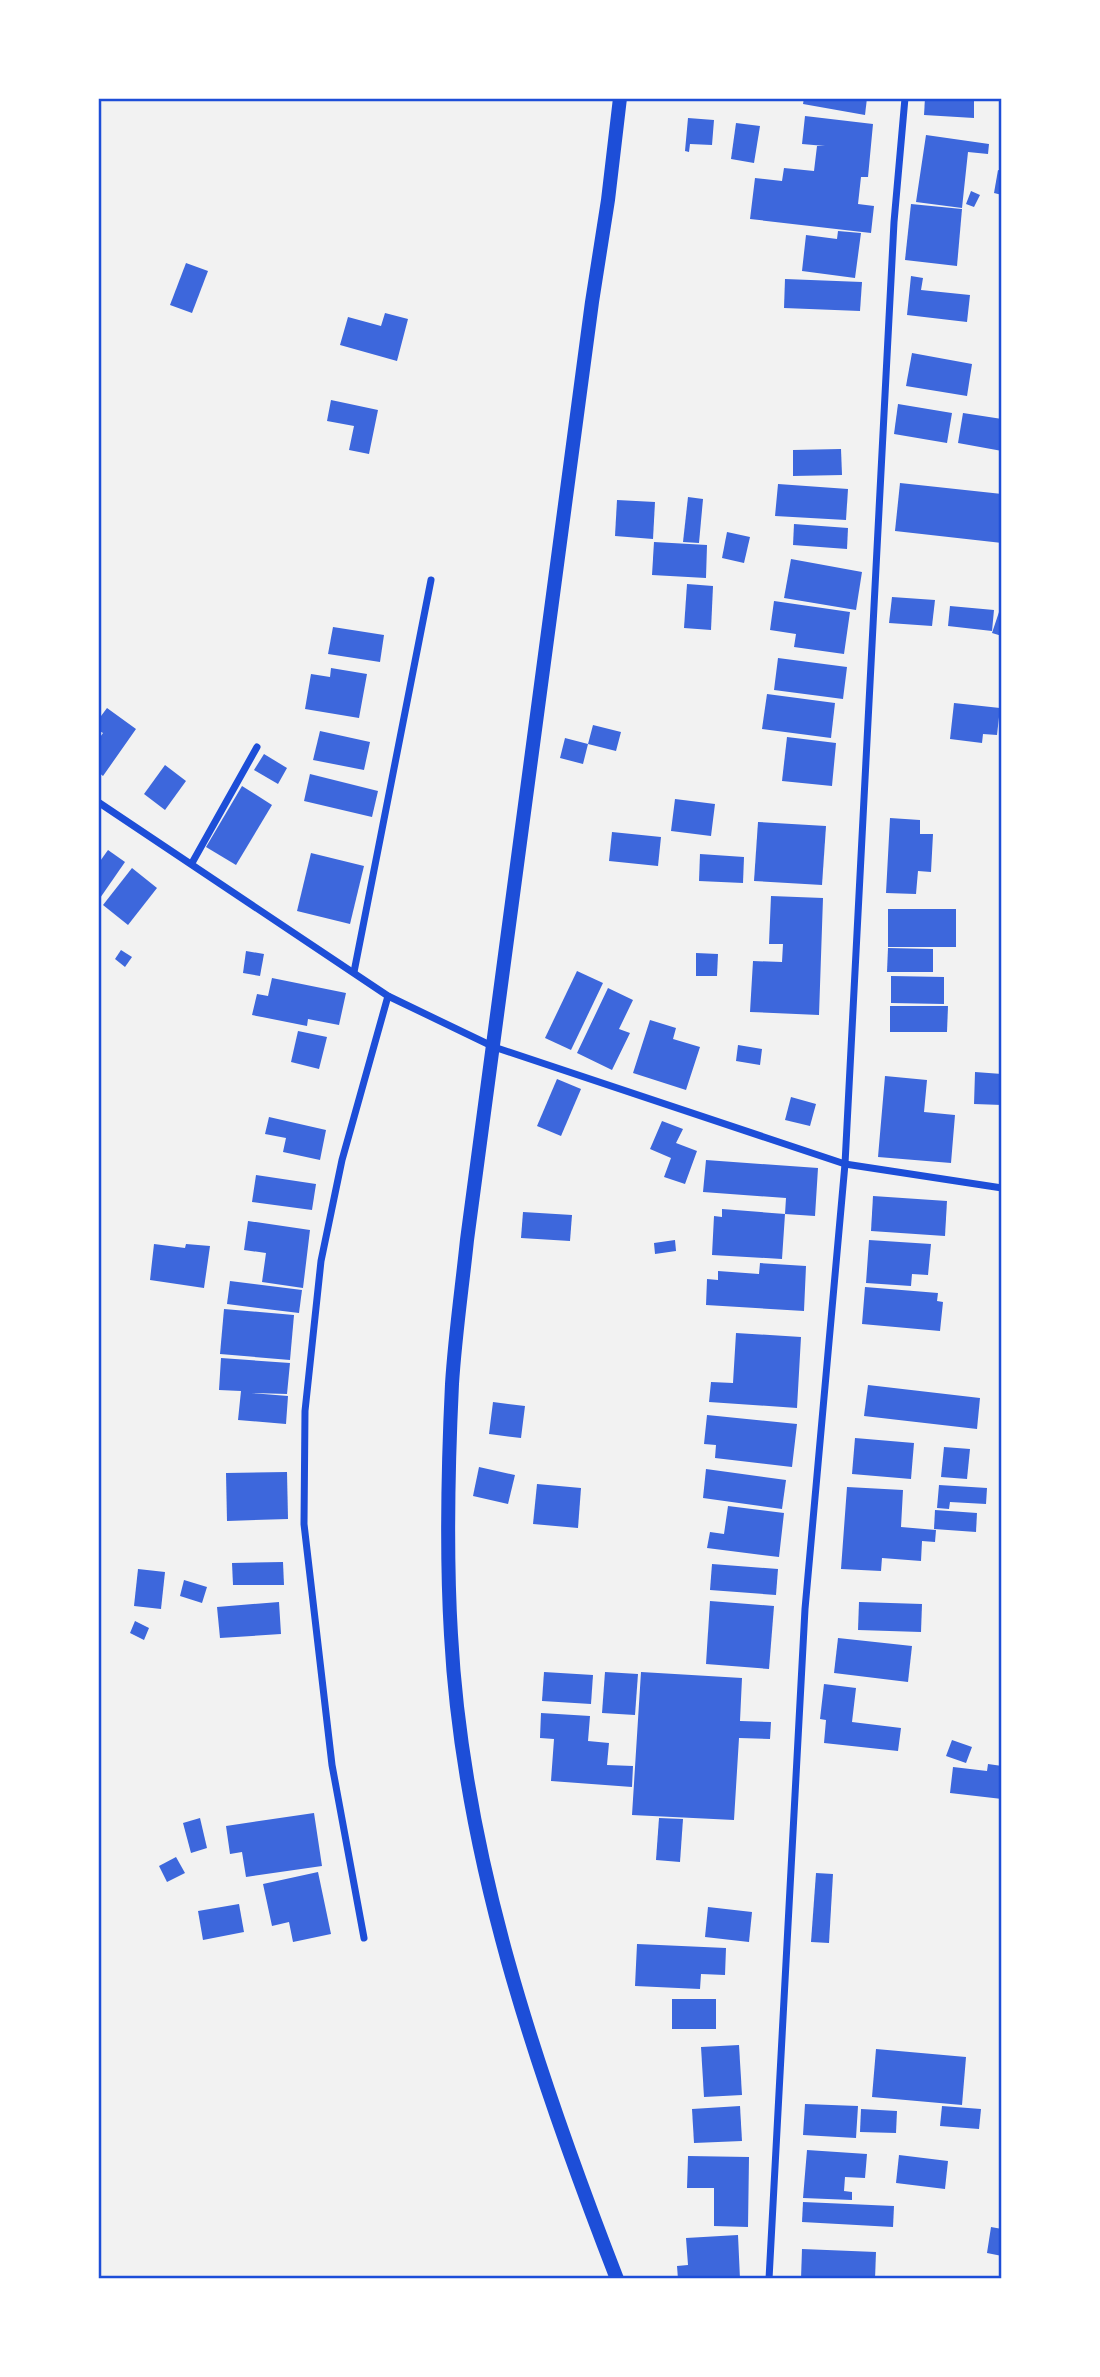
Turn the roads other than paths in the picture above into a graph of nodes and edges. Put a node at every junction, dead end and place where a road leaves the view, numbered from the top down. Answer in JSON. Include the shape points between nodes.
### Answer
{"nodes":[{"id":1,"x":620,"y":98,"type":"edge"},
{"id":2,"x":905,"y":98,"type":"edge"},
{"id":3,"x":431,"y":580,"type":"dead end"},
{"id":4,"x":257,"y":747,"type":"dead end"},
{"id":5,"x":98,"y":802,"type":"edge"},
{"id":6,"x":192,"y":863,"type":"junction"},
{"id":7,"x":354,"y":972,"type":"junction"},
{"id":8,"x":388,"y":996,"type":"junction"},
{"id":9,"x":494,"y":1046,"type":"junction"},
{"id":10,"x":845,"y":1164,"type":"junction"},
{"id":11,"x":1002,"y":1188,"type":"edge"},
{"id":12,"x":364,"y":1938,"type":"dead end"},
{"id":13,"x":617,"y":2279,"type":"edge"},
{"id":14,"x":769,"y":2279,"type":"edge"}],
"edges":[{"from":1,"to":9,"type":"main road"},
{"from":2,"to":10,"type":"street","via":[[894,222]]},
{"from":3,"to":7,"type":"street"},
{"from":4,"to":6,"type":"street"},
{"from":5,"to":6,"type":"street"},
{"from":6,"to":7,"type":"street"},
{"from":7,"to":8,"type":"street"},
{"from":8,"to":9,"type":"street"},
{"from":8,"to":12,"type":"street","via":[[342,1160],[321,1261],[305,1411],[304,1524],[332,1765]]},
{"from":9,"to":10,"type":"street"},
{"from":9,"to":13,"type":"main road","via":[[452,1382],[451,1635],[459,1723],[474,1822],[505,1947],[571,2161]]},
{"from":10,"to":11,"type":"street"},
{"from":10,"to":14,"type":"street","via":[[805,1609]]}]}
